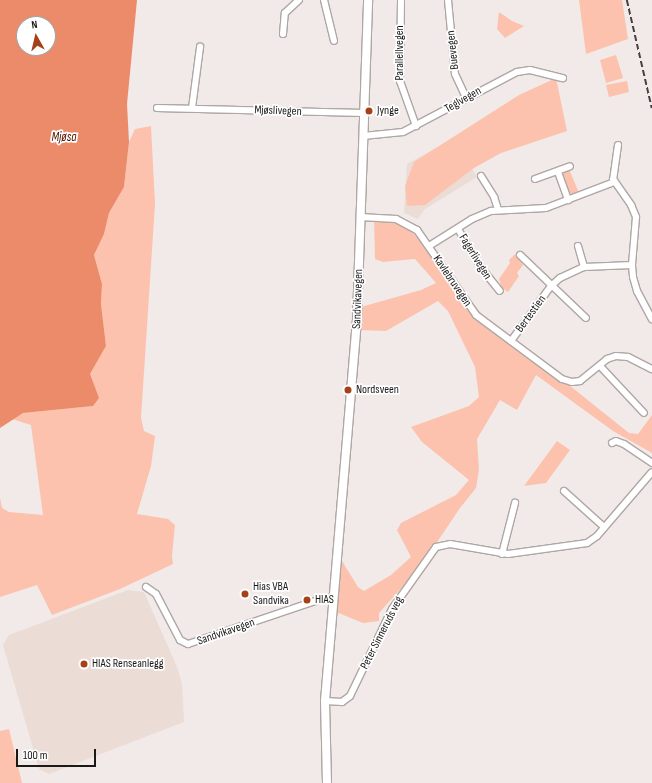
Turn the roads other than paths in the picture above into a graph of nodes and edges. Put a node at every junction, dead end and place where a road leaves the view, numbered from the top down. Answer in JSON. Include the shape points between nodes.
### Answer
{"nodes":[{"id":1,"x":299,"y":0,"type":"edge"},
{"id":2,"x":324,"y":0,"type":"edge"},
{"id":3,"x":368,"y":0,"type":"edge"},
{"id":4,"x":401,"y":0,"type":"edge"},
{"id":5,"x":448,"y":0,"type":"edge"},
{"id":6,"x":283,"y":34,"type":"dead end"},
{"id":7,"x":334,"y":42,"type":"dead end"},
{"id":8,"x":200,"y":47,"type":"dead end"},
{"id":9,"x":564,"y":78,"type":"dead end"},
{"id":10,"x":466,"y":98,"type":"junction"},
{"id":11,"x":158,"y":108,"type":"dead end"},
{"id":12,"x":192,"y":108,"type":"junction"},
{"id":13,"x":364,"y":113,"type":"junction"},
{"id":14,"x":416,"y":126,"type":"junction"},
{"id":15,"x":364,"y":136,"type":"junction"},
{"id":16,"x":618,"y":144,"type":"dead end"},
{"id":17,"x":570,"y":166,"type":"dead end"},
{"id":18,"x":558,"y":172,"type":"junction"},
{"id":19,"x":481,"y":176,"type":"dead end"},
{"id":20,"x":535,"y":179,"type":"dead end"},
{"id":21,"x":614,"y":182,"type":"junction"},
{"id":22,"x":568,"y":200,"type":"junction"},
{"id":23,"x":498,"y":209,"type":"junction"},
{"id":24,"x":360,"y":217,"type":"junction"},
{"id":25,"x":458,"y":229,"type":"junction"},
{"id":26,"x":429,"y":246,"type":"junction"},
{"id":27,"x":578,"y":246,"type":"dead end"},
{"id":28,"x":520,"y":255,"type":"dead end"},
{"id":29,"x":632,"y":265,"type":"junction"},
{"id":30,"x":584,"y":267,"type":"junction"},
{"id":31,"x":551,"y":286,"type":"junction"},
{"id":32,"x":500,"y":291,"type":"dead end"},
{"id":33,"x":584,"y":307,"type":"dead end"},
{"id":34,"x":578,"y":312,"type":"junction"},
{"id":35,"x":586,"y":318,"type":"dead end"},
{"id":36,"x":652,"y":319,"type":"edge"},
{"id":37,"x":511,"y":341,"type":"junction"},
{"id":38,"x":600,"y":366,"type":"junction"},
{"id":39,"x":652,"y":369,"type":"edge"},
{"id":40,"x":644,"y":413,"type":"dead end"},
{"id":41,"x":612,"y":443,"type":"dead end"},
{"id":42,"x":652,"y":463,"type":"edge"},
{"id":43,"x":652,"y":472,"type":"edge"},
{"id":44,"x":564,"y":491,"type":"dead end"},
{"id":45,"x":515,"y":503,"type":"dead end"},
{"id":46,"x":604,"y":527,"type":"junction"},
{"id":47,"x":502,"y":554,"type":"junction"},
{"id":48,"x":146,"y":587,"type":"dead end"},
{"id":49,"x":334,"y":597,"type":"junction"},
{"id":50,"x":325,"y":701,"type":"junction"},
{"id":51,"x":327,"y":783,"type":"edge"}],
"edges":[{"from":1,"to":6,"type":"street","via":[[285,12]]},
{"from":2,"to":7,"type":"street"},
{"from":3,"to":13,"type":"main road","name":"Sandvikavegen"},
{"from":4,"to":14,"type":"street","name":"Parallellvegen","via":[[400,81]]},
{"from":5,"to":10,"type":"street","name":"Buevegen","via":[[455,74]]},
{"from":8,"to":12,"type":"street"},
{"from":9,"to":10,"type":"street","name":"Teglvegen","via":[[524,70]]},
{"from":10,"to":14,"type":"street","name":"Teglvegen"},
{"from":11,"to":12,"type":"street","name":"Mjøslivegen"},
{"from":12,"to":13,"type":"street","name":"Mjøslivegen"},
{"from":13,"to":15,"type":"main road","name":"Sandvikavegen"},
{"from":14,"to":15,"type":"street","name":"Teglvegen","via":[[394,134]]},
{"from":15,"to":24,"type":"main road","name":"Sandvikavegen"},
{"from":16,"to":21,"type":"street","via":[[612,174]]},
{"from":17,"to":18,"type":"street"},
{"from":18,"to":20,"type":"street"},
{"from":18,"to":22,"type":"street"},
{"from":19,"to":23,"type":"street","via":[[494,196]]},
{"from":21,"to":22,"type":"street","name":"Fagerlivegen"},
{"from":21,"to":29,"type":"street","via":[[634,212],[636,225]]},
{"from":22,"to":23,"type":"street","name":"Fagerlivegen","via":[[538,210]]},
{"from":23,"to":25,"type":"street","name":"Fagerlivegen","via":[[477,217]]},
{"from":24,"to":26,"type":"street","name":"Kavlebruvegen","via":[[390,218],[405,222],[417,230]]},
{"from":24,"to":49,"type":"main road","name":"Sandvikavegen","via":[[357,319]]},
{"from":25,"to":26,"type":"street","name":"Fagerlivegen"},
{"from":25,"to":32,"type":"street","name":"Fagerlivegen"},
{"from":26,"to":37,"type":"street","name":"Kavlebruvegen","via":[[470,309]]},
{"from":27,"to":30,"type":"street"},
{"from":28,"to":31,"type":"street","name":"Bertestien"},
{"from":29,"to":30,"type":"street","name":"Bertestien"},
{"from":29,"to":36,"type":"street","via":[[637,291]]},
{"from":30,"to":31,"type":"street","name":"Bertestien","via":[[566,275]]},
{"from":31,"to":34,"type":"street","name":"Bertestien"},
{"from":31,"to":37,"type":"street","name":"Bertestien"},
{"from":33,"to":34,"type":"street"},
{"from":34,"to":35,"type":"street","name":"Bertestien"},
{"from":37,"to":38,"type":"street","name":"Kavlebruvegen","via":[[568,382],[585,379]]},
{"from":38,"to":39,"type":"street","name":"Kavlebruvegen","via":[[612,356],[623,356]]},
{"from":38,"to":40,"type":"street"},
{"from":41,"to":42,"type":"street","via":[[616,441],[624,444]]},
{"from":43,"to":46,"type":"street","name":"Peter Sinneruds veg"},
{"from":44,"to":46,"type":"street"},
{"from":45,"to":47,"type":"street"},
{"from":46,"to":47,"type":"street","name":"Peter Sinneruds veg","via":[[591,541],[582,544]]},
{"from":47,"to":50,"type":"street","name":"Peter Sinneruds veg","via":[[450,544],[433,549],[392,609],[350,696],[342,702]]},
{"from":48,"to":49,"type":"street","name":"Sandvikavegen","via":[[156,594],[180,640],[188,644],[318,600]]},
{"from":49,"to":50,"type":"main road","name":"Sandvikavegen"},
{"from":50,"to":51,"type":"main road","name":"Sandvikavegen"}]}
